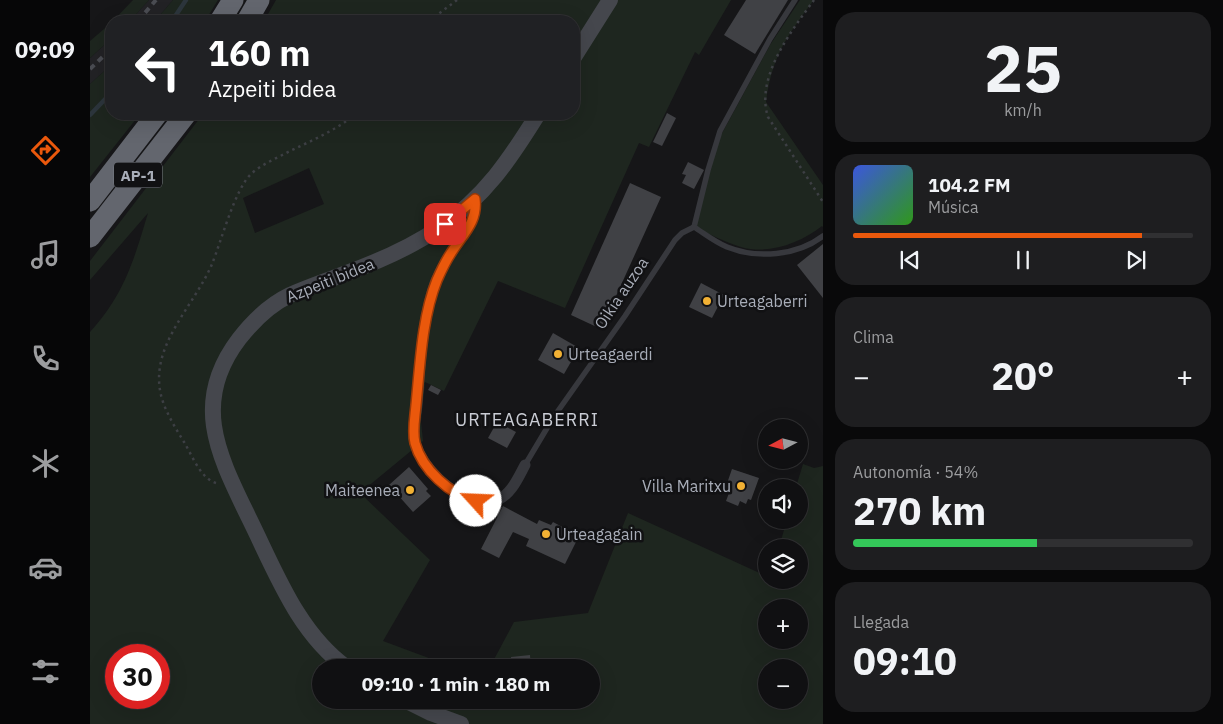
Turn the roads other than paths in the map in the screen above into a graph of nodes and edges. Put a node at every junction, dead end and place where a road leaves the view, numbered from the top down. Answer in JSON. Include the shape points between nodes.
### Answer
{"nodes":[{"id":1,"x":233,"y":0,"type":"edge"},
{"id":2,"x":259,"y":0,"type":"edge"},
{"id":3,"x":610,"y":0,"type":"edge"},
{"id":4,"x":795,"y":0,"type":"edge"},
{"id":5,"x":224,"y":15,"type":"edge"},
{"id":6,"x":250,"y":15,"type":"edge"},
{"id":7,"x":580,"y":48,"type":"edge"},
{"id":8,"x":152,"y":120,"type":"edge"},
{"id":9,"x":181,"y":120,"type":"edge"},
{"id":10,"x":534,"y":120,"type":"edge"},
{"id":11,"x":475,"y":199,"type":"junction"},
{"id":12,"x":90,"y":201,"type":"edge"},
{"id":13,"x":694,"y":227,"type":"junction"},
{"id":14,"x":823,"y":236,"type":"edge"},
{"id":15,"x":90,"y":237,"type":"edge"},
{"id":16,"x":525,"y":465,"type":"joint"},
{"id":17,"x":337,"y":659,"type":"edge"},
{"id":18,"x":423,"y":709,"type":"edge"},
{"id":19,"x":461,"y":724,"type":"edge"}],
"edges":[{"from":1,"to":5,"type":"highway"},
{"from":2,"to":6,"type":"highway"},
{"from":3,"to":7,"type":"main road"},
{"from":4,"to":13,"type":"lane","via":[[720,131]]},
{"from":8,"to":12,"type":"highway","number":"AP-1"},
{"from":9,"to":15,"type":"highway","number":"AP-1"},
{"from":10,"to":11,"type":"main road","name":"Azpeiti bidea","via":[[508,162]]},
{"from":11,"to":16,"type":"street","name":"Oikia auzoa","via":[[472,221],[443,267],[432,294],[421,359],[414,440],[424,462],[439,478],[464,497],[480,502],[493,502],[505,496]]},
{"from":11,"to":17,"type":"main road","name":"Azpeiti bidea","via":[[445,224],[415,242],[286,298],[268,309],[235,344],[216,382],[212,398],[217,442],[232,482],[300,618],[318,642]]},
{"from":13,"to":14,"type":"lane","via":[[727,247],[758,253],[795,251]]},
{"from":13,"to":16,"type":"lane","name":"Oikia auzoa","via":[[674,240],[621,323],[553,418]]},
{"from":18,"to":19,"type":"main road"}]}
